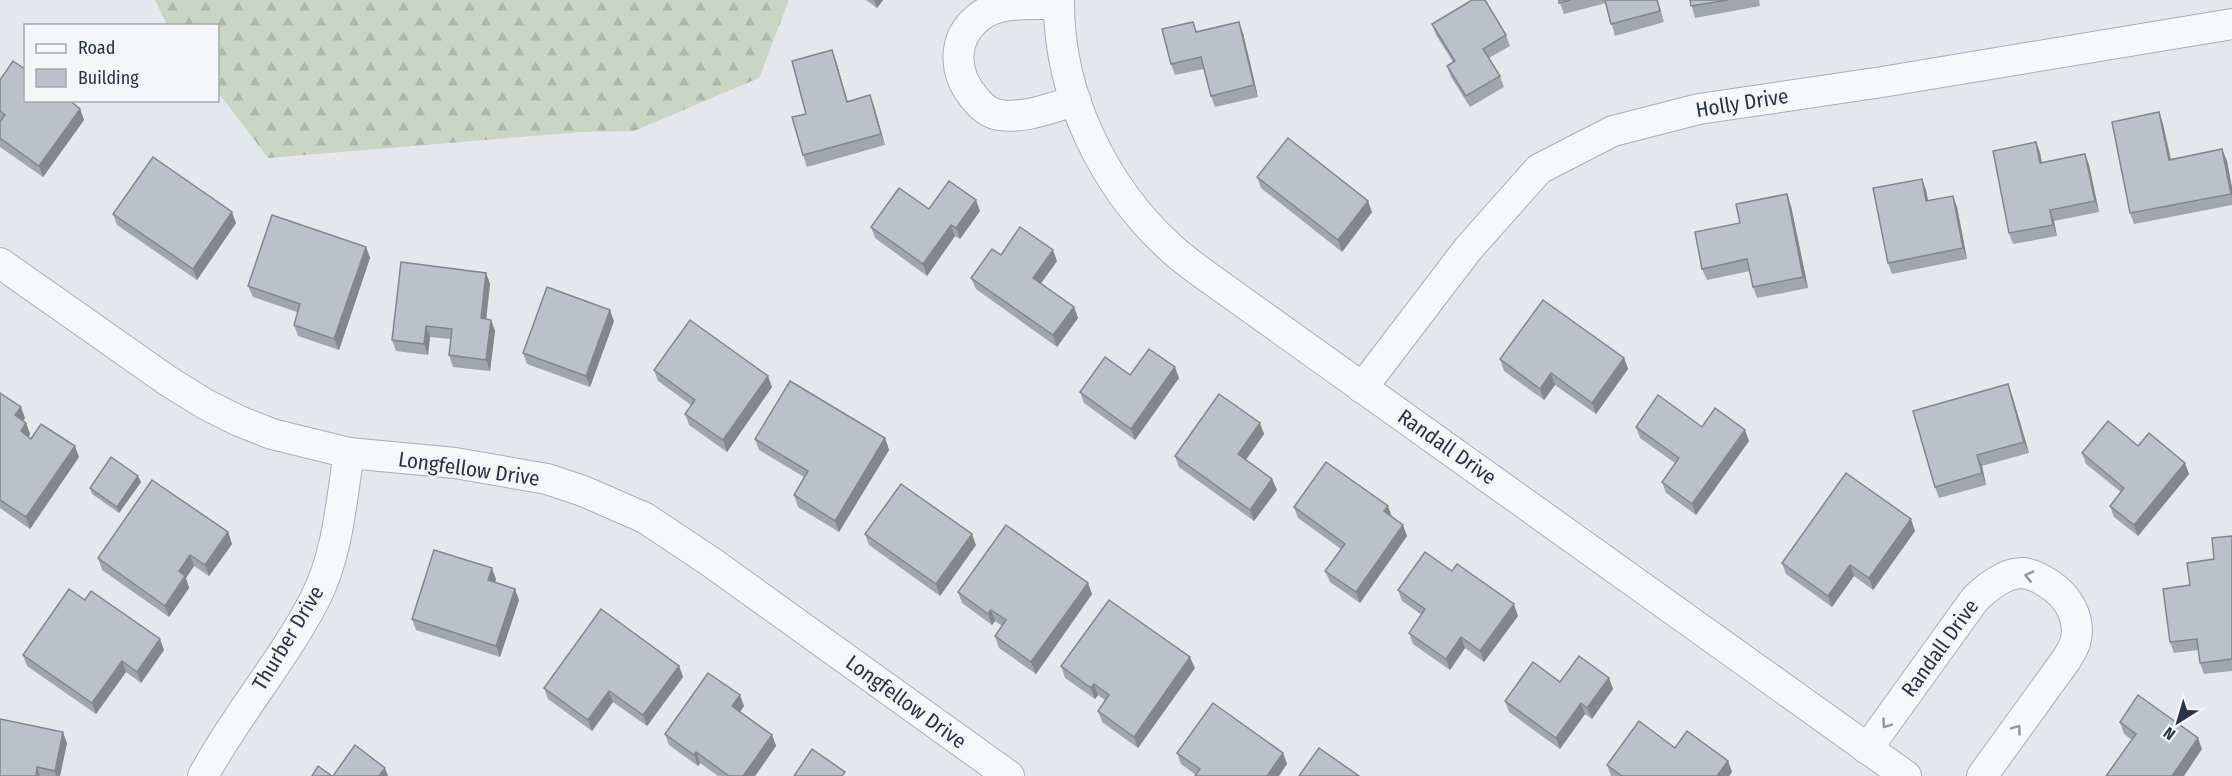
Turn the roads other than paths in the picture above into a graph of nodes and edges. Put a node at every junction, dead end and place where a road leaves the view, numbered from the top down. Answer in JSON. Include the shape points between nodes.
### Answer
{"nodes":[{"id":1,"x":1059,"y":2,"type":"edge"},
{"id":2,"x":2232,"y":24,"type":"edge"},
{"id":3,"x":1076,"y":101,"type":"junction"},
{"id":4,"x":0,"y":263,"type":"edge"},
{"id":5,"x":1362,"y":388,"type":"junction"},
{"id":6,"x":348,"y":453,"type":"junction"},
{"id":7,"x":1867,"y":749,"type":"junction"},
{"id":8,"x":202,"y":776,"type":"edge"},
{"id":9,"x":1009,"y":776,"type":"edge"},
{"id":10,"x":1906,"y":776,"type":"edge"},
{"id":11,"x":1982,"y":776,"type":"edge"}],
"edges":[{"from":1,"to":3,"type":"street","name":"Randall Drive","via":[[1068,74]]},
{"from":1,"to":3,"type":"street","name":"Randall Drive","via":[[1012,5],[980,16],[960,42],[960,75],[982,107],[997,115],[1016,117]]},
{"from":2,"to":5,"type":"street","name":"Holly Drive","via":[[1699,109],[1613,131],[1539,169],[1468,249]]},
{"from":3,"to":5,"type":"street","name":"Randall Drive","via":[[1104,166],[1164,241]]},
{"from":4,"to":6,"type":"street","name":"Longfellow Drive","via":[[205,404],[272,434]]},
{"from":5,"to":7,"type":"street","name":"Randall Drive"},
{"from":6,"to":8,"type":"street","name":"Thurber Drive","via":[[332,557],[316,598]]},
{"from":6,"to":9,"type":"street","name":"Longfellow Drive","via":[[455,463],[547,479],[645,518]]},
{"from":7,"to":10,"type":"street","name":"Randall Drive"},
{"from":11,"to":7,"type":"street","name":"Randall Drive","one_way":true,"via":[[2075,643],[2070,603],[2042,579],[2022,573],[1986,587],[1975,599]]}]}
